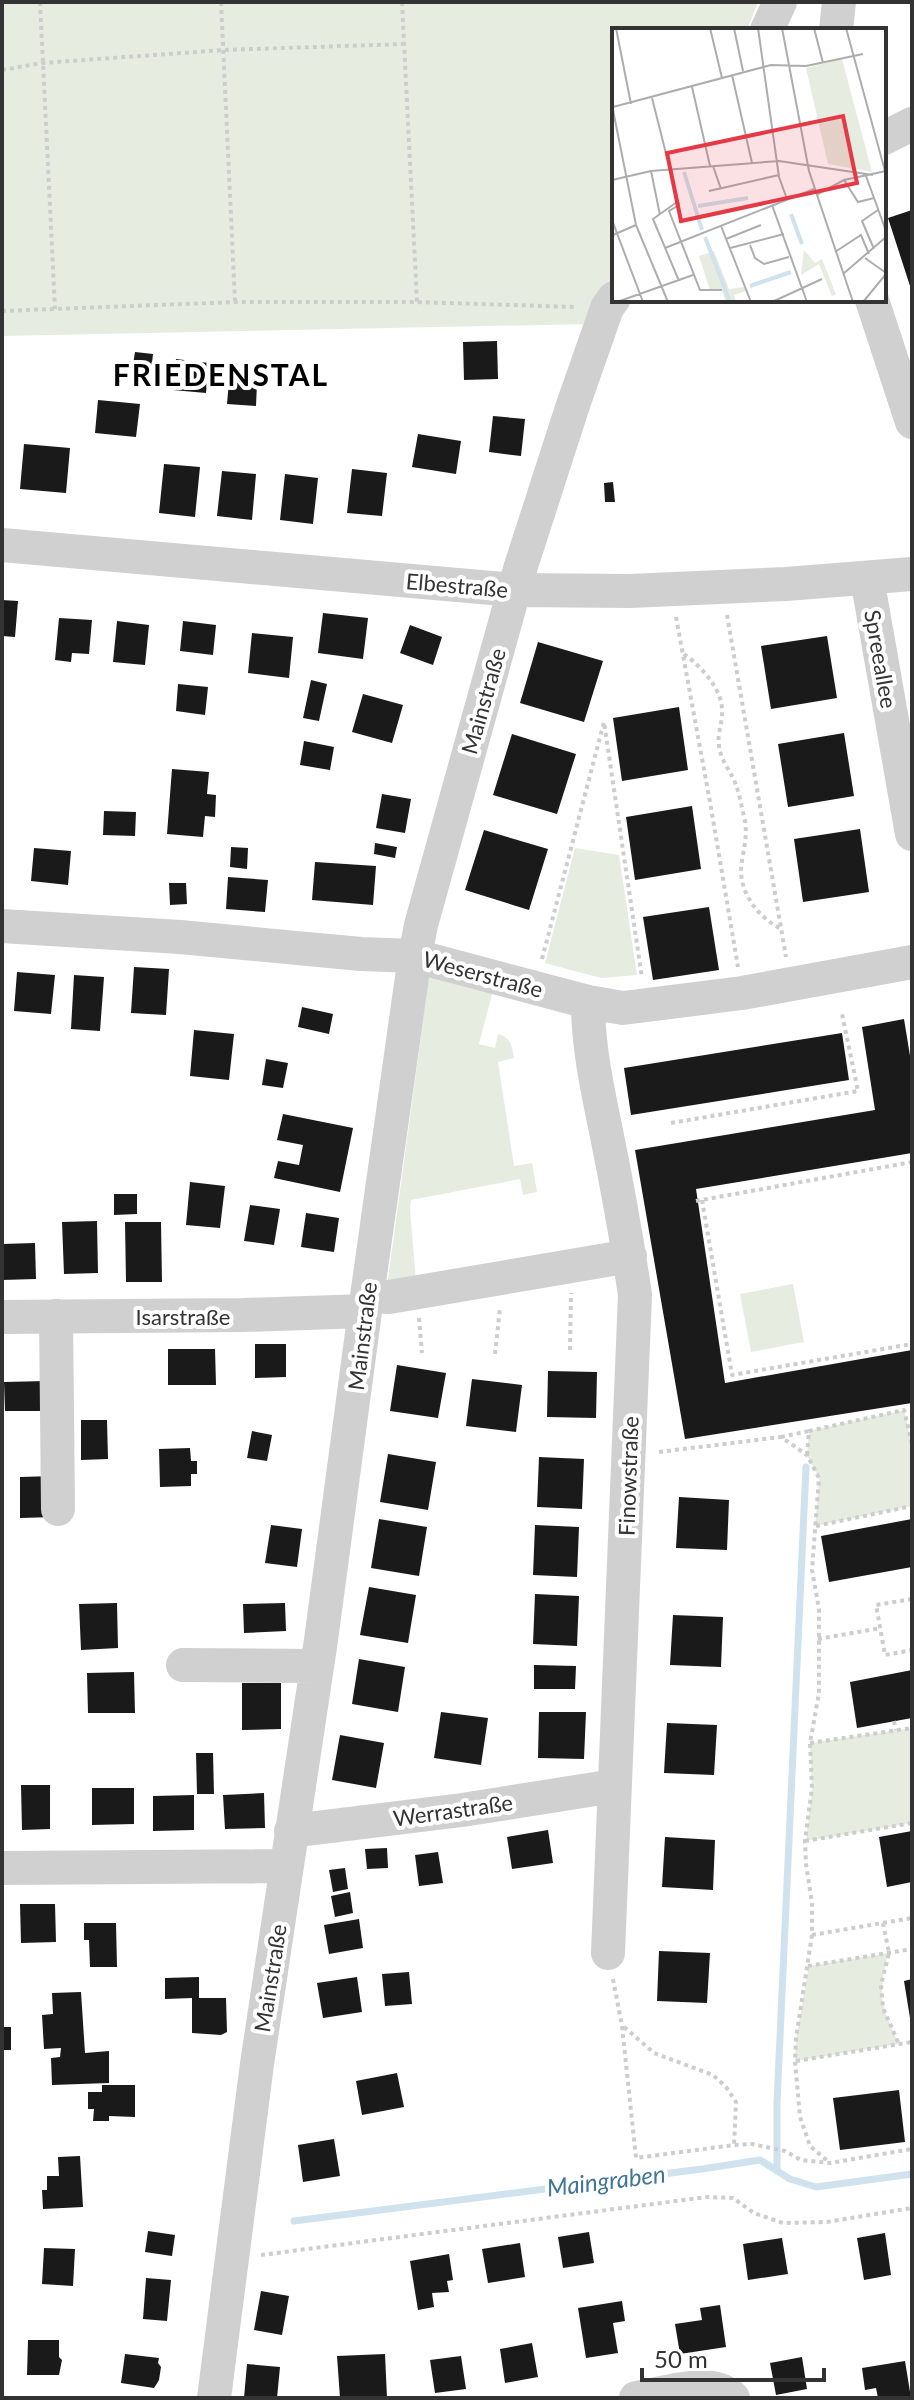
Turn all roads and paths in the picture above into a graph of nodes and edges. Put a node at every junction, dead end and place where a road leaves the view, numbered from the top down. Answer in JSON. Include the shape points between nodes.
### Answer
{"nodes":[{"id":1,"x":40,"y":2,"type":"edge"},
{"id":2,"x":221,"y":2,"type":"edge"},
{"id":3,"x":402,"y":2,"type":"edge"},
{"id":4,"x":780,"y":2,"type":"edge"},
{"id":5,"x":839,"y":2,"type":"edge"},
{"id":6,"x":768,"y":28,"type":"edge"},
{"id":7,"x":836,"y":28,"type":"edge"},
{"id":8,"x":404,"y":44,"type":"junction"},
{"id":9,"x":224,"y":50,"type":"junction"},
{"id":10,"x":42,"y":63,"type":"junction"},
{"id":11,"x":2,"y":70,"type":"edge"},
{"id":12,"x":912,"y":124,"type":"edge"},
{"id":13,"x":886,"y":137,"type":"edge"},
{"id":14,"x":235,"y":302,"type":"junction"},
{"id":15,"x":417,"y":302,"type":"junction"},
{"id":16,"x":873,"y":302,"type":"edge"},
{"id":17,"x":611,"y":303,"type":"edge"},
{"id":18,"x":55,"y":309,"type":"junction"},
{"id":19,"x":2,"y":311,"type":"edge"},
{"id":20,"x":912,"y":422,"type":"edge"},
{"id":21,"x":2,"y":545,"type":"edge"},
{"id":22,"x":912,"y":574,"type":"edge"},
{"id":23,"x":867,"y":578,"type":"junction"},
{"id":24,"x":514,"y":590,"type":"junction"},
{"id":25,"x":727,"y":609,"type":"dead end"},
{"id":26,"x":674,"y":611,"type":"dead end"},
{"id":27,"x":682,"y":652,"type":"junction"},
{"id":28,"x":912,"y":834,"type":"edge"},
{"id":29,"x":2,"y":926,"type":"edge"},
{"id":30,"x":781,"y":929,"type":"junction"},
{"id":31,"x":415,"y":956,"type":"junction"},
{"id":32,"x":912,"y":962,"type":"edge"},
{"id":33,"x":791,"y":984,"type":"junction"},
{"id":34,"x":535,"y":988,"type":"junction"},
{"id":35,"x":742,"y":993,"type":"junction"},
{"id":36,"x":588,"y":1002,"type":"junction"},
{"id":37,"x":646,"y":1006,"type":"junction"},
{"id":38,"x":842,"y":1014,"type":"dead end"},
{"id":39,"x":671,"y":1123,"type":"dead end"},
{"id":40,"x":912,"y":1162,"type":"edge"},
{"id":41,"x":630,"y":1256,"type":"junction"},
{"id":42,"x":572,"y":1266,"type":"junction"},
{"id":43,"x":504,"y":1277,"type":"junction"},
{"id":44,"x":366,"y":1304,"type":"junction"},
{"id":45,"x":56,"y":1316,"type":"junction"},
{"id":46,"x":2,"y":1317,"type":"edge"},
{"id":47,"x":912,"y":1344,"type":"edge"},
{"id":48,"x":570,"y":1350,"type":"dead end"},
{"id":49,"x":495,"y":1354,"type":"dead end"},
{"id":50,"x":809,"y":1431,"type":"junction"},
{"id":51,"x":781,"y":1437,"type":"junction"},
{"id":52,"x":912,"y":1444,"type":"edge"},
{"id":53,"x":807,"y":1455,"type":"junction"},
{"id":54,"x":629,"y":1456,"type":"junction"},
{"id":55,"x":912,"y":1506,"type":"edge"},
{"id":56,"x":58,"y":1509,"type":"dead end"},
{"id":57,"x":815,"y":1526,"type":"junction"},
{"id":58,"x":912,"y":1599,"type":"edge"},
{"id":59,"x":881,"y":1628,"type":"junction"},
{"id":60,"x":818,"y":1639,"type":"junction"},
{"id":61,"x":912,"y":1650,"type":"edge"},
{"id":62,"x":183,"y":1665,"type":"dead end"},
{"id":63,"x":317,"y":1666,"type":"junction"},
{"id":64,"x":894,"y":1721,"type":"dead end"},
{"id":65,"x":912,"y":1728,"type":"edge"},
{"id":66,"x":896,"y":1730,"type":"junction"},
{"id":67,"x":810,"y":1743,"type":"junction"},
{"id":68,"x":614,"y":1786,"type":"junction"},
{"id":69,"x":911,"y":1824,"type":"edge"},
{"id":70,"x":291,"y":1831,"type":"junction"},
{"id":71,"x":911,"y":1832,"type":"edge"},
{"id":72,"x":805,"y":1841,"type":"junction"},
{"id":73,"x":287,"y":1866,"type":"junction"},
{"id":74,"x":2,"y":1868,"type":"edge"},
{"id":75,"x":912,"y":1918,"type":"edge"},
{"id":76,"x":883,"y":1923,"type":"junction"},
{"id":77,"x":812,"y":1935,"type":"junction"},
{"id":78,"x":912,"y":1949,"type":"edge"},
{"id":79,"x":608,"y":1953,"type":"joint"},
{"id":80,"x":889,"y":1953,"type":"junction"},
{"id":81,"x":808,"y":1966,"type":"junction"},
{"id":82,"x":622,"y":2026,"type":"junction"},
{"id":83,"x":912,"y":2042,"type":"edge"},
{"id":84,"x":899,"y":2044,"type":"junction"},
{"id":85,"x":795,"y":2061,"type":"junction"},
{"id":86,"x":734,"y":2145,"type":"junction"},
{"id":87,"x":912,"y":2149,"type":"edge"},
{"id":88,"x":830,"y":2163,"type":"junction"},
{"id":89,"x":912,"y":2208,"type":"edge"},
{"id":90,"x":232,"y":2259,"type":"junction"},
{"id":91,"x":655,"y":2397,"type":"edge"},
{"id":92,"x":214,"y":2398,"type":"edge"},
{"id":93,"x":733,"y":2398,"type":"edge"}],
"edges":[{"from":1,"to":10,"type":"path"},
{"from":2,"to":9,"type":"path"},
{"from":3,"to":8,"type":"path"},
{"from":4,"to":6,"type":"street"},
{"from":5,"to":7,"type":"street"},
{"from":8,"to":9,"type":"path"},
{"from":8,"to":15,"type":"path"},
{"from":9,"to":10,"type":"path"},
{"from":9,"to":14,"type":"path"},
{"from":10,"to":11,"type":"path"},
{"from":10,"to":18,"type":"path"},
{"from":12,"to":13,"type":"street"},
{"from":14,"to":15,"type":"path"},
{"from":14,"to":18,"type":"path"},
{"from":15,"to":17,"type":"path"},
{"from":16,"to":20,"type":"street"},
{"from":17,"to":24,"type":"street","name":"Mainstraße"},
{"from":18,"to":19,"type":"path"},
{"from":21,"to":24,"type":"street","name":"Elbestraße"},
{"from":22,"to":23,"type":"street","name":"Elbestraße"},
{"from":23,"to":24,"type":"street","name":"Elbestraße","via":[[630,591]]},
{"from":23,"to":28,"type":"street","name":"Spreeallee"},
{"from":24,"to":31,"type":"street","name":"Mainstraße"},
{"from":25,"to":30,"type":"path"},
{"from":26,"to":27,"type":"path"},
{"from":27,"to":30,"type":"path","via":[[722,700],[718,742],[746,825],[744,888],[767,922]]},
{"from":27,"to":35,"type":"path"},
{"from":29,"to":31,"type":"street","name":"Weserstraße"},
{"from":30,"to":33,"type":"path"},
{"from":31,"to":34,"type":"street","name":"Weserstraße"},
{"from":31,"to":44,"type":"street","name":"Mainstraße"},
{"from":32,"to":33,"type":"street","name":"Weserstraße"},
{"from":33,"to":35,"type":"street","name":"Weserstraße"},
{"from":34,"to":36,"type":"street","name":"Weserstraße"},
{"from":34,"to":37,"type":"path","via":[[604,722]]},
{"from":35,"to":37,"type":"street","name":"Weserstraße"},
{"from":36,"to":37,"type":"street","name":"Weserstraße"},
{"from":36,"to":41,"type":"street","name":"Finowstraße","via":[[591,1057]]},
{"from":38,"to":39,"type":"path","via":[[858,1091]]},
{"from":40,"to":47,"type":"path","via":[[699,1200],[732,1375]]},
{"from":41,"to":42,"type":"street","name":"Isarstraße"},
{"from":41,"to":54,"type":"street","name":"Finowstraße","via":[[635,1295]]},
{"from":42,"to":43,"type":"street","name":"Isarstraße"},
{"from":42,"to":48,"type":"path"},
{"from":43,"to":44,"type":"street","name":"Isarstraße"},
{"from":43,"to":49,"type":"path"},
{"from":44,"to":45,"type":"street","name":"Isarstraße","via":[[243,1315]]},
{"from":44,"to":63,"type":"street","name":"Mainstraße"},
{"from":45,"to":46,"type":"street","name":"Isarstraße"},
{"from":45,"to":56,"type":"street"},
{"from":50,"to":51,"type":"path"},
{"from":50,"to":52,"type":"path","via":[[904,1410]]},
{"from":50,"to":53,"type":"path"},
{"from":51,"to":53,"type":"path"},
{"from":51,"to":54,"type":"path"},
{"from":53,"to":57,"type":"path","via":[[819,1478]]},
{"from":54,"to":68,"type":"street","name":"Finowstraße"},
{"from":55,"to":57,"type":"path"},
{"from":57,"to":60,"type":"path","via":[[812,1570]]},
{"from":58,"to":59,"type":"path","via":[[876,1605]]},
{"from":59,"to":60,"type":"path"},
{"from":59,"to":61,"type":"path","via":[[885,1655]]},
{"from":60,"to":67,"type":"path","via":[[819,1693]]},
{"from":62,"to":63,"type":"street"},
{"from":63,"to":70,"type":"street","name":"Mainstraße"},
{"from":64,"to":66,"type":"path"},
{"from":65,"to":66,"type":"path"},
{"from":66,"to":67,"type":"path"},
{"from":67,"to":72,"type":"path","via":[[812,1788]]},
{"from":68,"to":70,"type":"street","name":"Werrastraße"},
{"from":68,"to":79,"type":"street","name":"Finowstraße"},
{"from":69,"to":71,"type":"path"},
{"from":69,"to":72,"type":"path"},
{"from":70,"to":73,"type":"street","name":"Mainstraße"},
{"from":72,"to":77,"type":"path"},
{"from":73,"to":74,"type":"street"},
{"from":73,"to":90,"type":"street","name":"Mainstraße"},
{"from":75,"to":76,"type":"path"},
{"from":76,"to":77,"type":"path"},
{"from":76,"to":80,"type":"path"},
{"from":77,"to":81,"type":"path"},
{"from":78,"to":80,"type":"path"},
{"from":79,"to":82,"type":"path"},
{"from":80,"to":81,"type":"path"},
{"from":80,"to":84,"type":"path","via":[[881,1985],[883,2008]]},
{"from":81,"to":85,"type":"path"},
{"from":82,"to":86,"type":"path","via":[[654,2053],[713,2075],[726,2087],[736,2102]]},
{"from":82,"to":86,"type":"path","via":[[636,2158]]},
{"from":83,"to":84,"type":"path"},
{"from":84,"to":85,"type":"path"},
{"from":85,"to":88,"type":"path","via":[[800,2117],[810,2146]]},
{"from":86,"to":88,"type":"path","via":[[752,2144]]},
{"from":87,"to":88,"type":"path"},
{"from":89,"to":90,"type":"path","via":[[827,2222],[783,2223],[754,2213],[733,2198],[707,2197]]},
{"from":90,"to":92,"type":"street","name":"Mainstraße"},
{"from":91,"to":93,"type":"street","via":[[707,2386]]}]}
